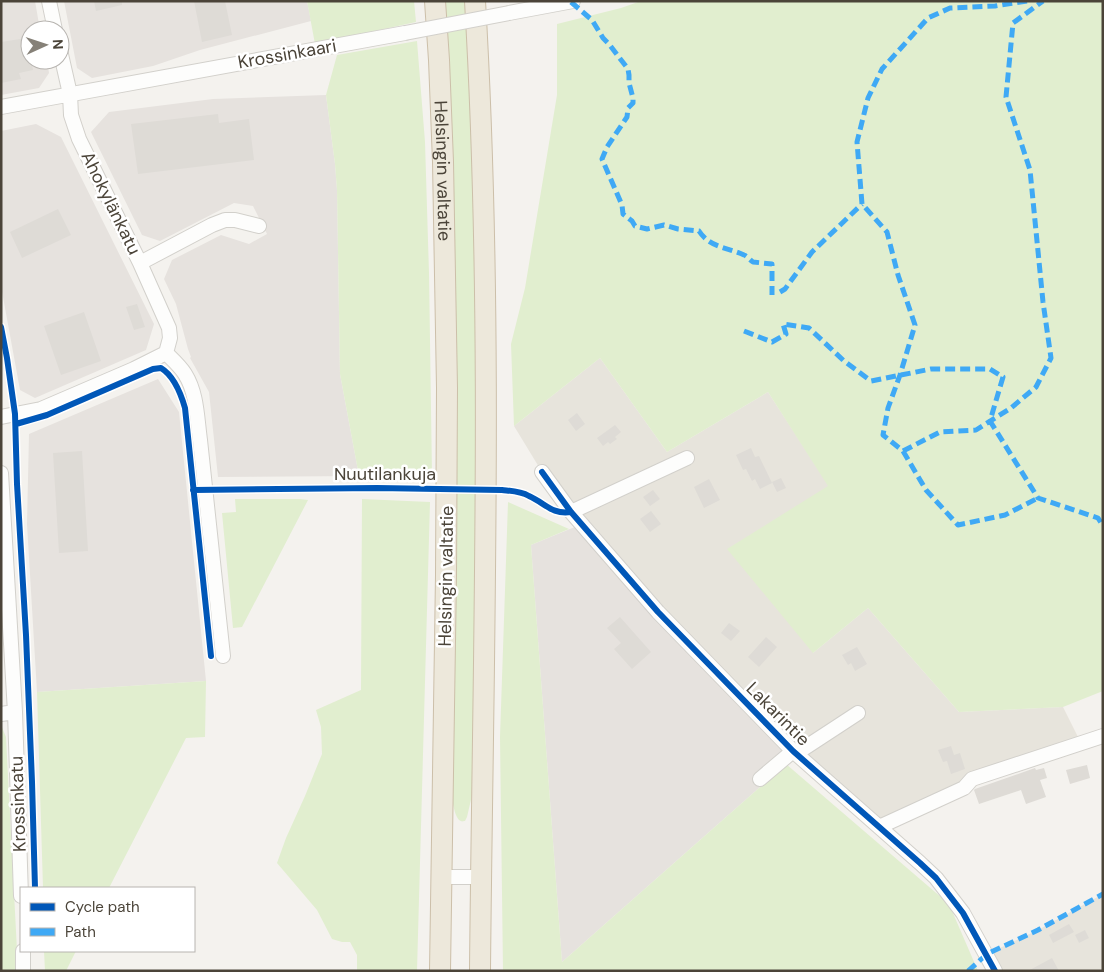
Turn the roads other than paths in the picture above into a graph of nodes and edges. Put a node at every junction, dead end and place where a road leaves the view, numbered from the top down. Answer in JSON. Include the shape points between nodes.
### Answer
{"nodes":[{"id":1,"x":49,"y":1,"type":"edge"},
{"id":2,"x":435,"y":1,"type":"edge"},
{"id":3,"x":475,"y":1,"type":"edge"},
{"id":4,"x":573,"y":1,"type":"edge"},
{"id":5,"x":53,"y":20,"type":"edge"},
{"id":6,"x":65,"y":70,"type":"edge"},
{"id":7,"x":70,"y":94,"type":"junction"},
{"id":8,"x":1,"y":107,"type":"edge"},
{"id":9,"x":259,"y":226,"type":"dead end"},
{"id":10,"x":140,"y":263,"type":"junction"},
{"id":11,"x":166,"y":353,"type":"junction"},
{"id":12,"x":1,"y":417,"type":"edge"},
{"id":13,"x":687,"y":458,"type":"dead end"},
{"id":14,"x":542,"y":472,"type":"dead end"},
{"id":15,"x":1,"y":473,"type":"edge"},
{"id":16,"x":571,"y":512,"type":"junction"},
{"id":17,"x":223,"y":656,"type":"dead end"},
{"id":18,"x":8,"y":713,"type":"edge"},
{"id":19,"x":858,"y":713,"type":"dead end"},
{"id":20,"x":1103,"y":736,"type":"edge"},
{"id":21,"x":793,"y":750,"type":"junction"},
{"id":22,"x":760,"y":779,"type":"dead end"},
{"id":23,"x":879,"y":827,"type":"junction"},
{"id":24,"x":441,"y":877,"type":"junction"},
{"id":25,"x":481,"y":877,"type":"junction"},
{"id":26,"x":20,"y":887,"type":"edge"},
{"id":27,"x":23,"y":952,"type":"edge"},
{"id":28,"x":23,"y":971,"type":"edge"},
{"id":29,"x":440,"y":971,"type":"edge"},
{"id":30,"x":480,"y":971,"type":"edge"},
{"id":31,"x":995,"y":971,"type":"edge"}],
"edges":[{"from":1,"to":5,"type":"street"},
{"from":2,"to":24,"type":"highway","name":"Helsingin valtatie","via":[[443,162],[447,388]]},
{"from":3,"to":25,"type":"highway","via":[[486,386]]},
{"from":4,"to":7,"type":"street","name":"Krossinkaari","bridge":true},
{"from":6,"to":7,"type":"street","name":"Ahokylänkatu"},
{"from":7,"to":8,"type":"street","name":"Krossinkaari"},
{"from":7,"to":10,"type":"street","name":"Ahokylänkatu","via":[[71,115],[79,139]]},
{"from":9,"to":10,"type":"street","via":[[225,220]]},
{"from":10,"to":11,"type":"street","name":"Ahokylänkatu","via":[[169,328]]},
{"from":11,"to":12,"type":"street","via":[[40,409]]},
{"from":11,"to":17,"type":"street","via":[[184,374],[196,406]]},
{"from":13,"to":16,"type":"street"},
{"from":14,"to":16,"type":"street","name":"Lakarintie"},
{"from":15,"to":18,"type":"street","name":"Krossinkatu"},
{"from":16,"to":21,"type":"street","name":"Lakarintie","via":[[658,612]]},
{"from":18,"to":26,"type":"street","name":"Krossinkatu"},
{"from":19,"to":21,"type":"street","via":[[803,749]]},
{"from":20,"to":23,"type":"street","via":[[972,779],[964,788]]},
{"from":21,"to":22,"type":"street"},
{"from":21,"to":23,"type":"street","name":"Lakarintie"},
{"from":23,"to":31,"type":"street","name":"Lakarintie","via":[[936,878],[950,895]]},
{"from":24,"to":25,"type":"street"},
{"from":24,"to":29,"type":"highway","name":"Helsingin valtatie"},
{"from":25,"to":30,"type":"highway"},
{"from":27,"to":28,"type":"street"}]}
